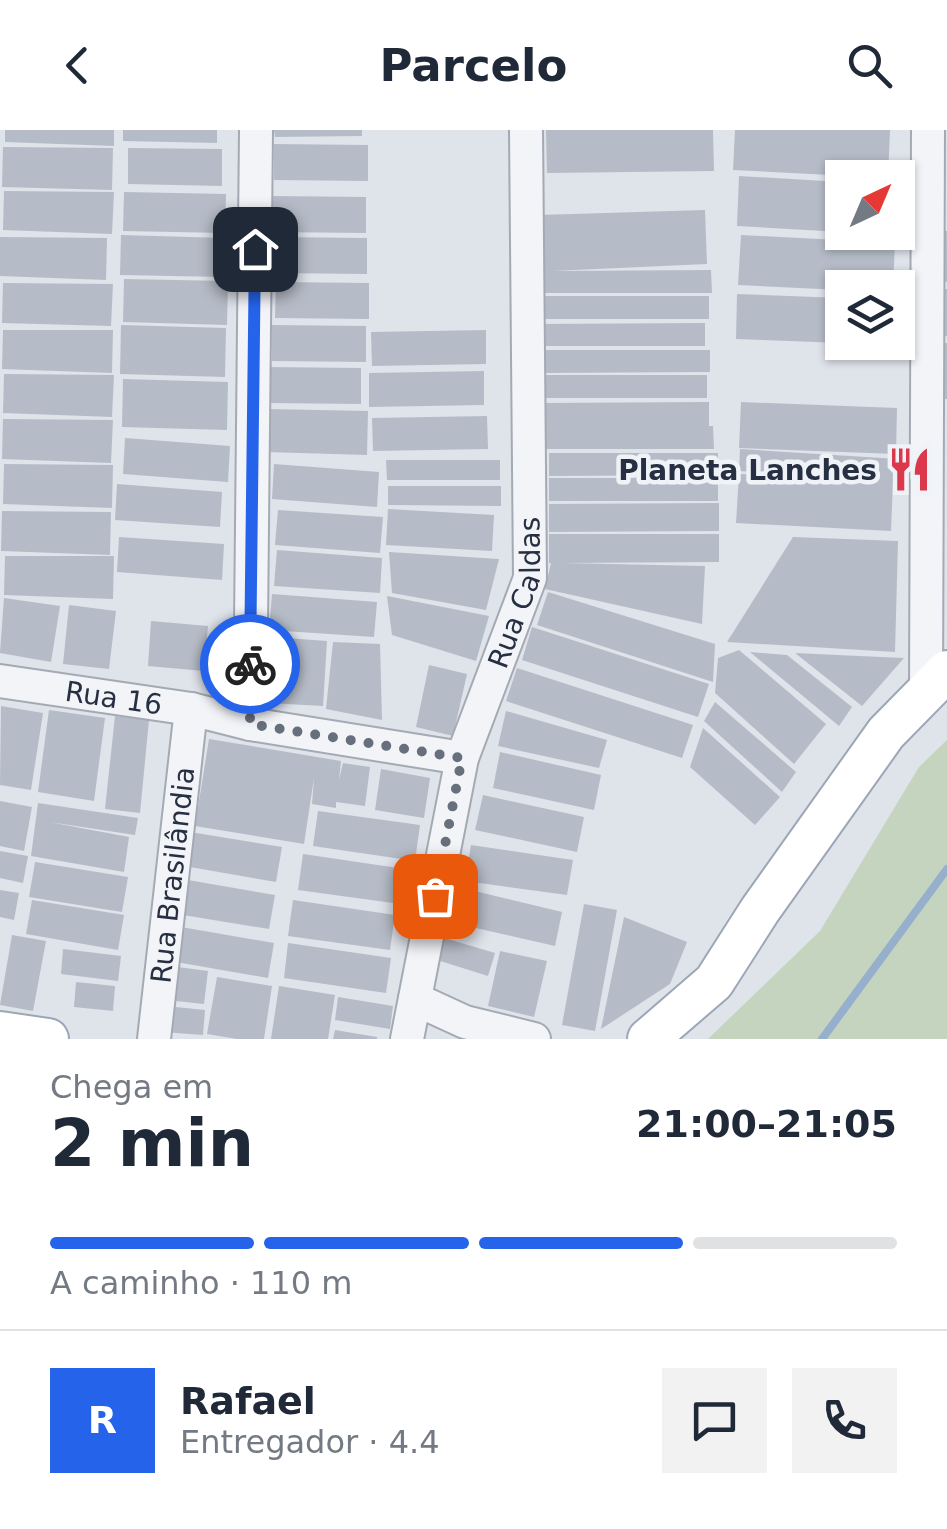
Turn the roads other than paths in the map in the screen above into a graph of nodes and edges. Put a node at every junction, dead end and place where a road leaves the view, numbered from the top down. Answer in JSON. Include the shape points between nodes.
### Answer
{"nodes":[{"id":1,"x":256,"y":130,"type":"edge"},
{"id":2,"x":526,"y":130,"type":"edge"},
{"id":3,"x":928,"y":130,"type":"edge"},
{"id":4,"x":0,"y":681,"type":"edge"},
{"id":5,"x":937,"y":682,"type":"edge"},
{"id":6,"x":191,"y":709,"type":"junction"},
{"id":7,"x":250,"y":724,"type":"junction"},
{"id":8,"x":462,"y":758,"type":"junction"},
{"id":9,"x":415,"y":999,"type":"junction"},
{"id":10,"x":0,"y":1032,"type":"edge"},
{"id":11,"x":48,"y":1039,"type":"edge"},
{"id":12,"x":154,"y":1039,"type":"edge"},
{"id":13,"x":406,"y":1039,"type":"edge"},
{"id":14,"x":534,"y":1039,"type":"edge"},
{"id":15,"x":648,"y":1039,"type":"edge"}],
"edges":[{"from":1,"to":7,"type":"street"},
{"from":2,"to":8,"type":"street","name":"Rua Caldas","via":[[530,578]]},
{"from":3,"to":5,"type":"street"},
{"from":4,"to":6,"type":"street","name":"Rua 16"},
{"from":5,"to":15,"type":"main road","via":[[886,734],[714,982]]},
{"from":6,"to":7,"type":"street","name":"Rua 16"},
{"from":6,"to":12,"type":"street","name":"Rua Brasilândia"},
{"from":7,"to":8,"type":"street","name":"Rua 16"},
{"from":8,"to":9,"type":"street","name":"Rua Caldas"},
{"from":9,"to":13,"type":"street","name":"Rua Caldas"},
{"from":9,"to":14,"type":"street","via":[[464,1022]]},
{"from":10,"to":11,"type":"main road"}]}
